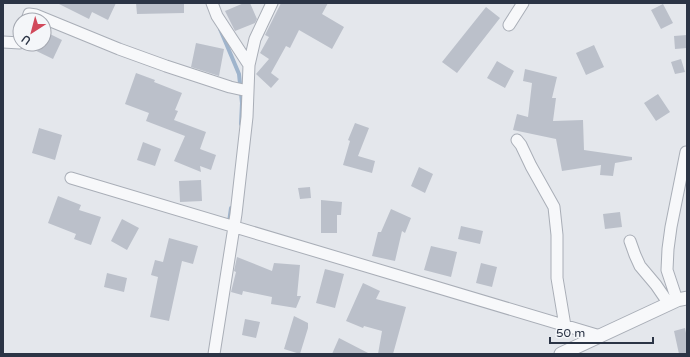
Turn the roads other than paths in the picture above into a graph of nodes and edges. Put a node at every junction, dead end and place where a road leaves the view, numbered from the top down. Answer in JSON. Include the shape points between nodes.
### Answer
{"nodes":[{"id":1,"x":212,"y":3,"type":"edge"},
{"id":2,"x":272,"y":3,"type":"edge"},
{"id":3,"x":524,"y":3,"type":"edge"},
{"id":4,"x":52,"y":22,"type":"edge"},
{"id":5,"x":509,"y":25,"type":"dead end"},
{"id":6,"x":250,"y":65,"type":"junction"},
{"id":7,"x":245,"y":90,"type":"junction"},
{"id":8,"x":517,"y":140,"type":"dead end"},
{"id":9,"x":686,"y":152,"type":"edge"},
{"id":10,"x":71,"y":178,"type":"dead end"},
{"id":11,"x":233,"y":227,"type":"junction"},
{"id":12,"x":630,"y":241,"type":"dead end"},
{"id":13,"x":677,"y":301,"type":"edge"},
{"id":14,"x":565,"y":326,"type":"junction"},
{"id":15,"x":600,"y":336,"type":"junction"},
{"id":16,"x":214,"y":354,"type":"edge"},
{"id":17,"x":560,"y":354,"type":"edge"}],
"edges":[{"from":1,"to":6,"type":"street","via":[[217,16]]},
{"from":2,"to":6,"type":"street","via":[[255,39]]},
{"from":3,"to":5,"type":"street"},
{"from":4,"to":7,"type":"street","via":[[185,73]]},
{"from":6,"to":7,"type":"street"},
{"from":7,"to":11,"type":"street","via":[[243,154]]},
{"from":8,"to":14,"type":"street","via":[[554,207],[557,278]]},
{"from":9,"to":13,"type":"street","via":[[668,249],[667,270]]},
{"from":10,"to":11,"type":"street"},
{"from":11,"to":14,"type":"street"},
{"from":11,"to":16,"type":"street"},
{"from":12,"to":13,"type":"street","via":[[640,266],[656,285]]},
{"from":13,"to":15,"type":"street"},
{"from":14,"to":15,"type":"street"},
{"from":15,"to":17,"type":"street"}]}
